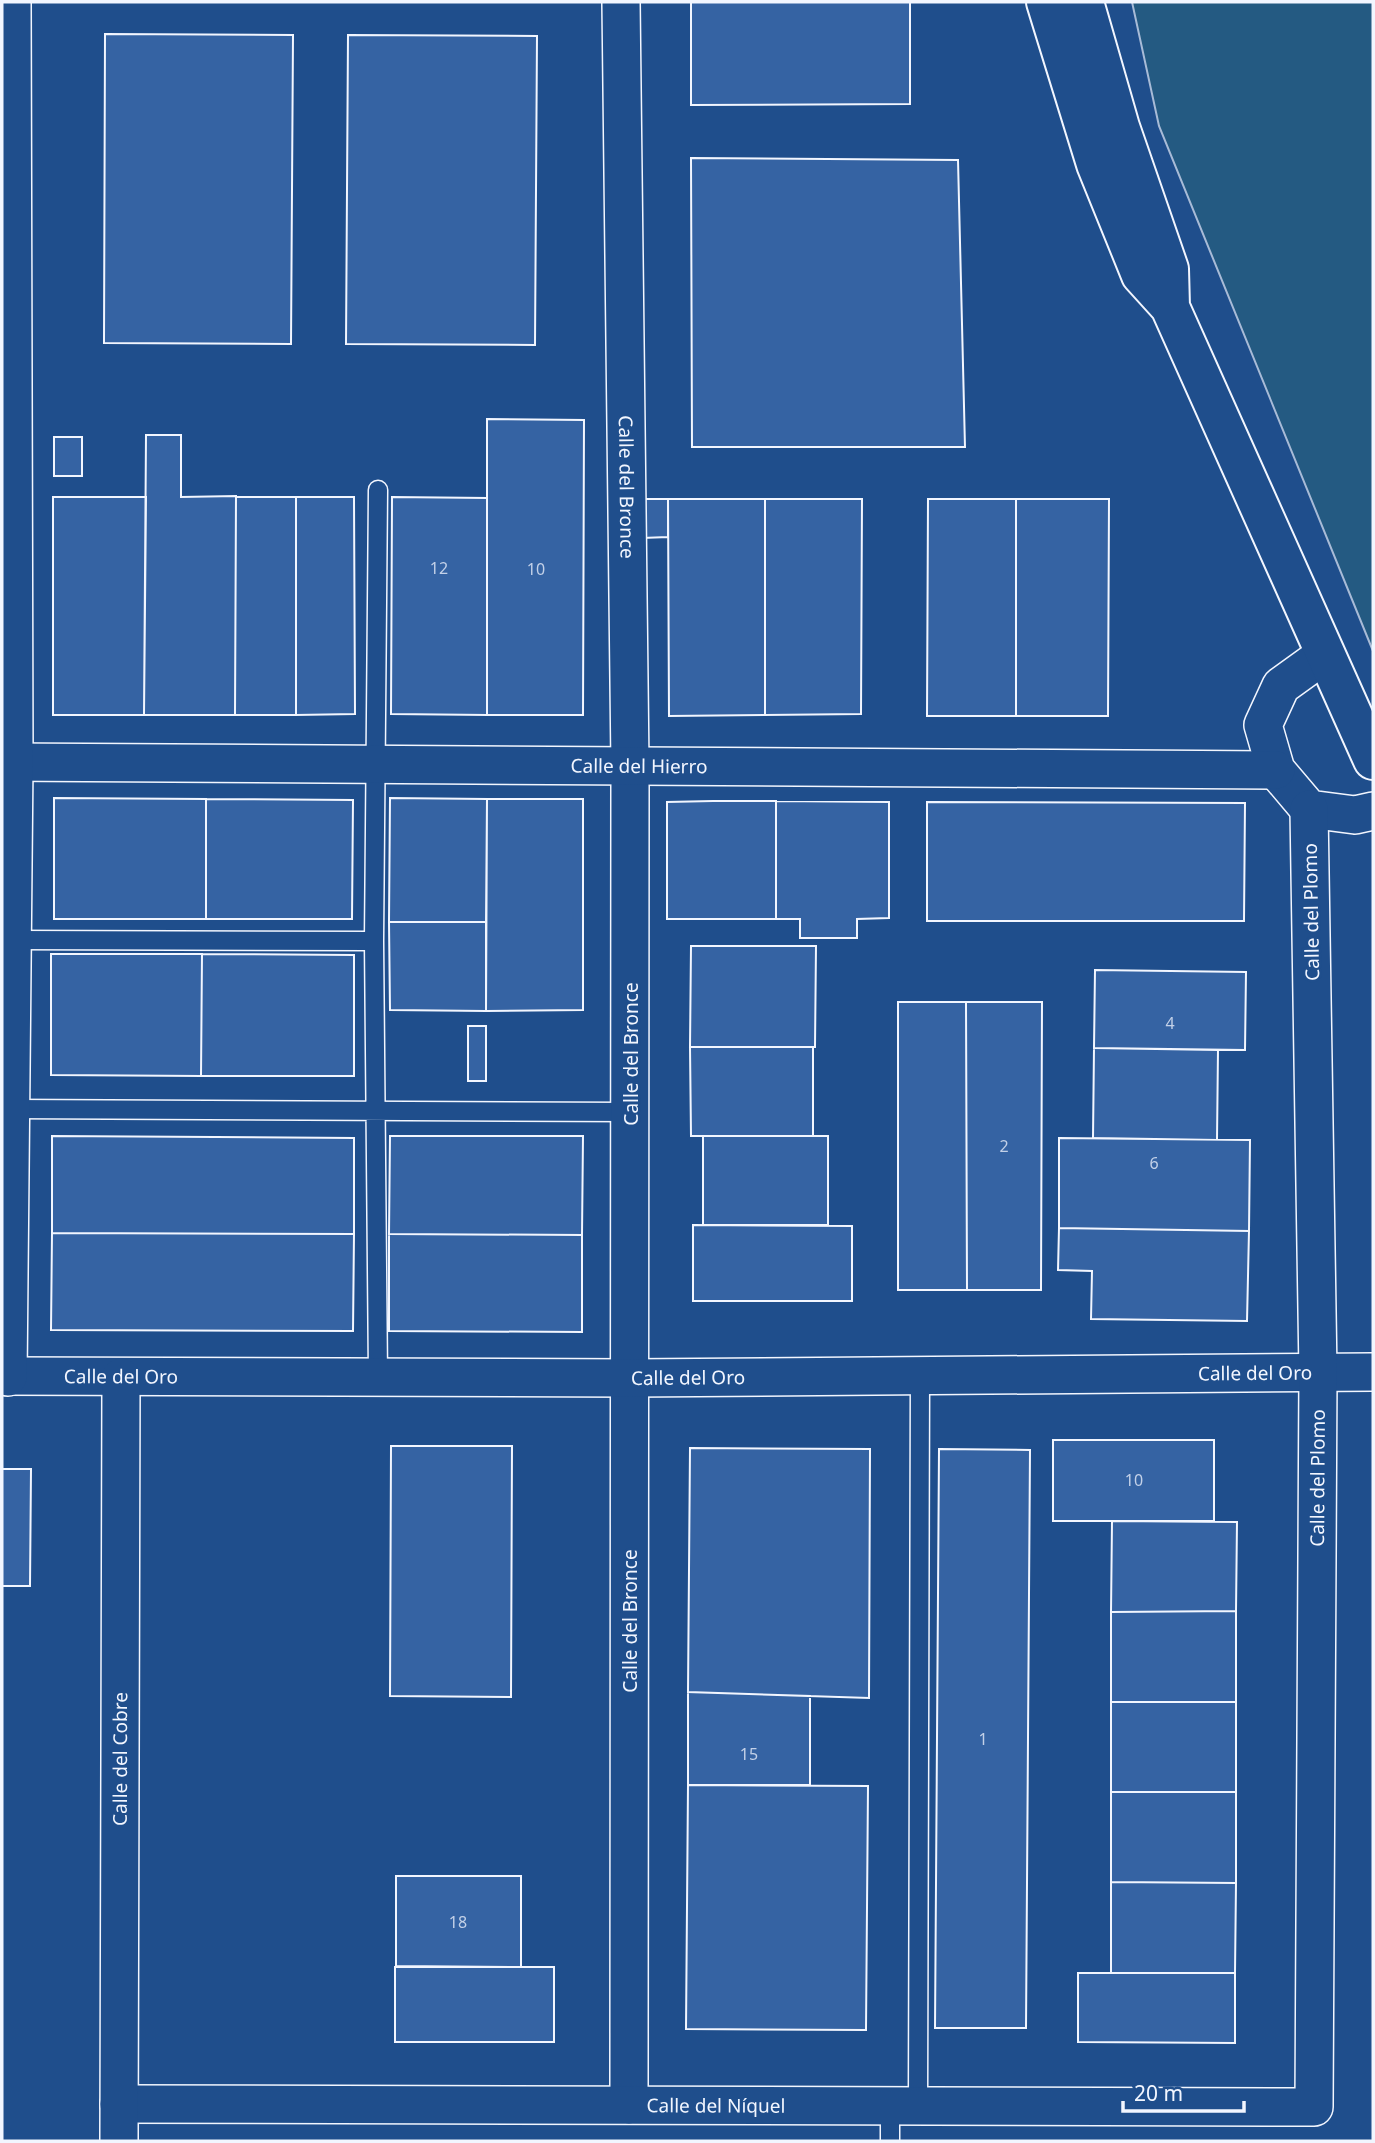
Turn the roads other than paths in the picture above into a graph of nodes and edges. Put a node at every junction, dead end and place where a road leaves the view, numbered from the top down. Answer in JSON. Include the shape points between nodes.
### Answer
{"nodes":[{"id":1,"x":12,"y":2,"type":"edge"},
{"id":2,"x":621,"y":2,"type":"edge"},
{"id":3,"x":1046,"y":2,"type":"edge"},
{"id":4,"x":1084,"y":2,"type":"edge"},
{"id":5,"x":1170,"y":307,"type":"junction"},
{"id":6,"x":378,"y":490,"type":"dead end"},
{"id":7,"x":1324,"y":655,"type":"junction"},
{"id":8,"x":1373,"y":760,"type":"edge"},
{"id":9,"x":8,"y":762,"type":"edge"},
{"id":10,"x":376,"y":764,"type":"junction"},
{"id":11,"x":631,"y":766,"type":"junction"},
{"id":12,"x":1276,"y":770,"type":"junction"},
{"id":13,"x":1309,"y":809,"type":"junction"},
{"id":14,"x":1373,"y":811,"type":"edge"},
{"id":15,"x":13,"y":940,"type":"junction"},
{"id":16,"x":374,"y":941,"type":"junction"},
{"id":17,"x":10,"y":1108,"type":"junction"},
{"id":18,"x":376,"y":1111,"type":"junction"},
{"id":19,"x":631,"y":1112,"type":"junction"},
{"id":20,"x":1373,"y":1372,"type":"edge"},
{"id":21,"x":1318,"y":1373,"type":"junction"},
{"id":22,"x":5,"y":1376,"type":"edge"},
{"id":23,"x":920,"y":1376,"type":"junction"},
{"id":24,"x":121,"y":1377,"type":"junction"},
{"id":25,"x":378,"y":1377,"type":"junction"},
{"id":26,"x":631,"y":1378,"type":"junction"},
{"id":27,"x":119,"y":2104,"type":"junction"},
{"id":28,"x":629,"y":2105,"type":"junction"},
{"id":29,"x":1314,"y":2107,"type":"joint"},
{"id":30,"x":900,"y":2118,"type":"edge"},
{"id":31,"x":119,"y":2141,"type":"edge"}],
"edges":[{"from":1,"to":9,"type":"street"},
{"from":2,"to":11,"type":"street","name":"Calle del Bronce"},
{"from":3,"to":5,"type":"street","via":[[1096,164],[1141,275]]},
{"from":4,"to":5,"type":"street","via":[[1169,269]]},
{"from":5,"to":7,"type":"street"},
{"from":6,"to":10,"type":"lane"},
{"from":7,"to":8,"type":"street"},
{"from":7,"to":12,"type":"street","via":[[1281,686],[1263,725]]},
{"from":9,"to":10,"type":"street","name":"Calle del Hierro"},
{"from":9,"to":15,"type":"street"},
{"from":10,"to":11,"type":"street","name":"Calle del Hierro"},
{"from":10,"to":16,"type":"lane"},
{"from":11,"to":12,"type":"street","name":"Calle del Hierro"},
{"from":11,"to":19,"type":"street","name":"Calle del Bronce"},
{"from":12,"to":13,"type":"street"},
{"from":13,"to":14,"type":"street","via":[[1355,815]]},
{"from":13,"to":21,"type":"street","name":"Calle del Plomo"},
{"from":15,"to":16,"type":"lane"},
{"from":15,"to":17,"type":"street"},
{"from":16,"to":18,"type":"lane"},
{"from":17,"to":18,"type":"lane"},
{"from":17,"to":22,"type":"street"},
{"from":18,"to":19,"type":"lane"},
{"from":18,"to":25,"type":"lane"},
{"from":19,"to":26,"type":"street","name":"Calle del Bronce"},
{"from":20,"to":21,"type":"street","name":"Calle del Oro"},
{"from":21,"to":23,"type":"street","name":"Calle del Oro"},
{"from":21,"to":29,"type":"street","name":"Calle del Plomo"},
{"from":22,"to":24,"type":"street","name":"Calle del Oro"},
{"from":23,"to":26,"type":"street","name":"Calle del Oro"},
{"from":23,"to":30,"type":"lane"},
{"from":24,"to":25,"type":"street","name":"Calle del Oro"},
{"from":24,"to":27,"type":"street","name":"Calle del Cobre"},
{"from":25,"to":26,"type":"street","name":"Calle del Oro"},
{"from":26,"to":28,"type":"street","name":"Calle del Bronce"},
{"from":27,"to":28,"type":"street","name":"Calle del Níquel"},
{"from":27,"to":31,"type":"street","name":"Calle del Cobre"},
{"from":28,"to":30,"type":"street","name":"Calle del Níquel"},
{"from":29,"to":30,"type":"street","name":"Calle del Níquel"}]}
